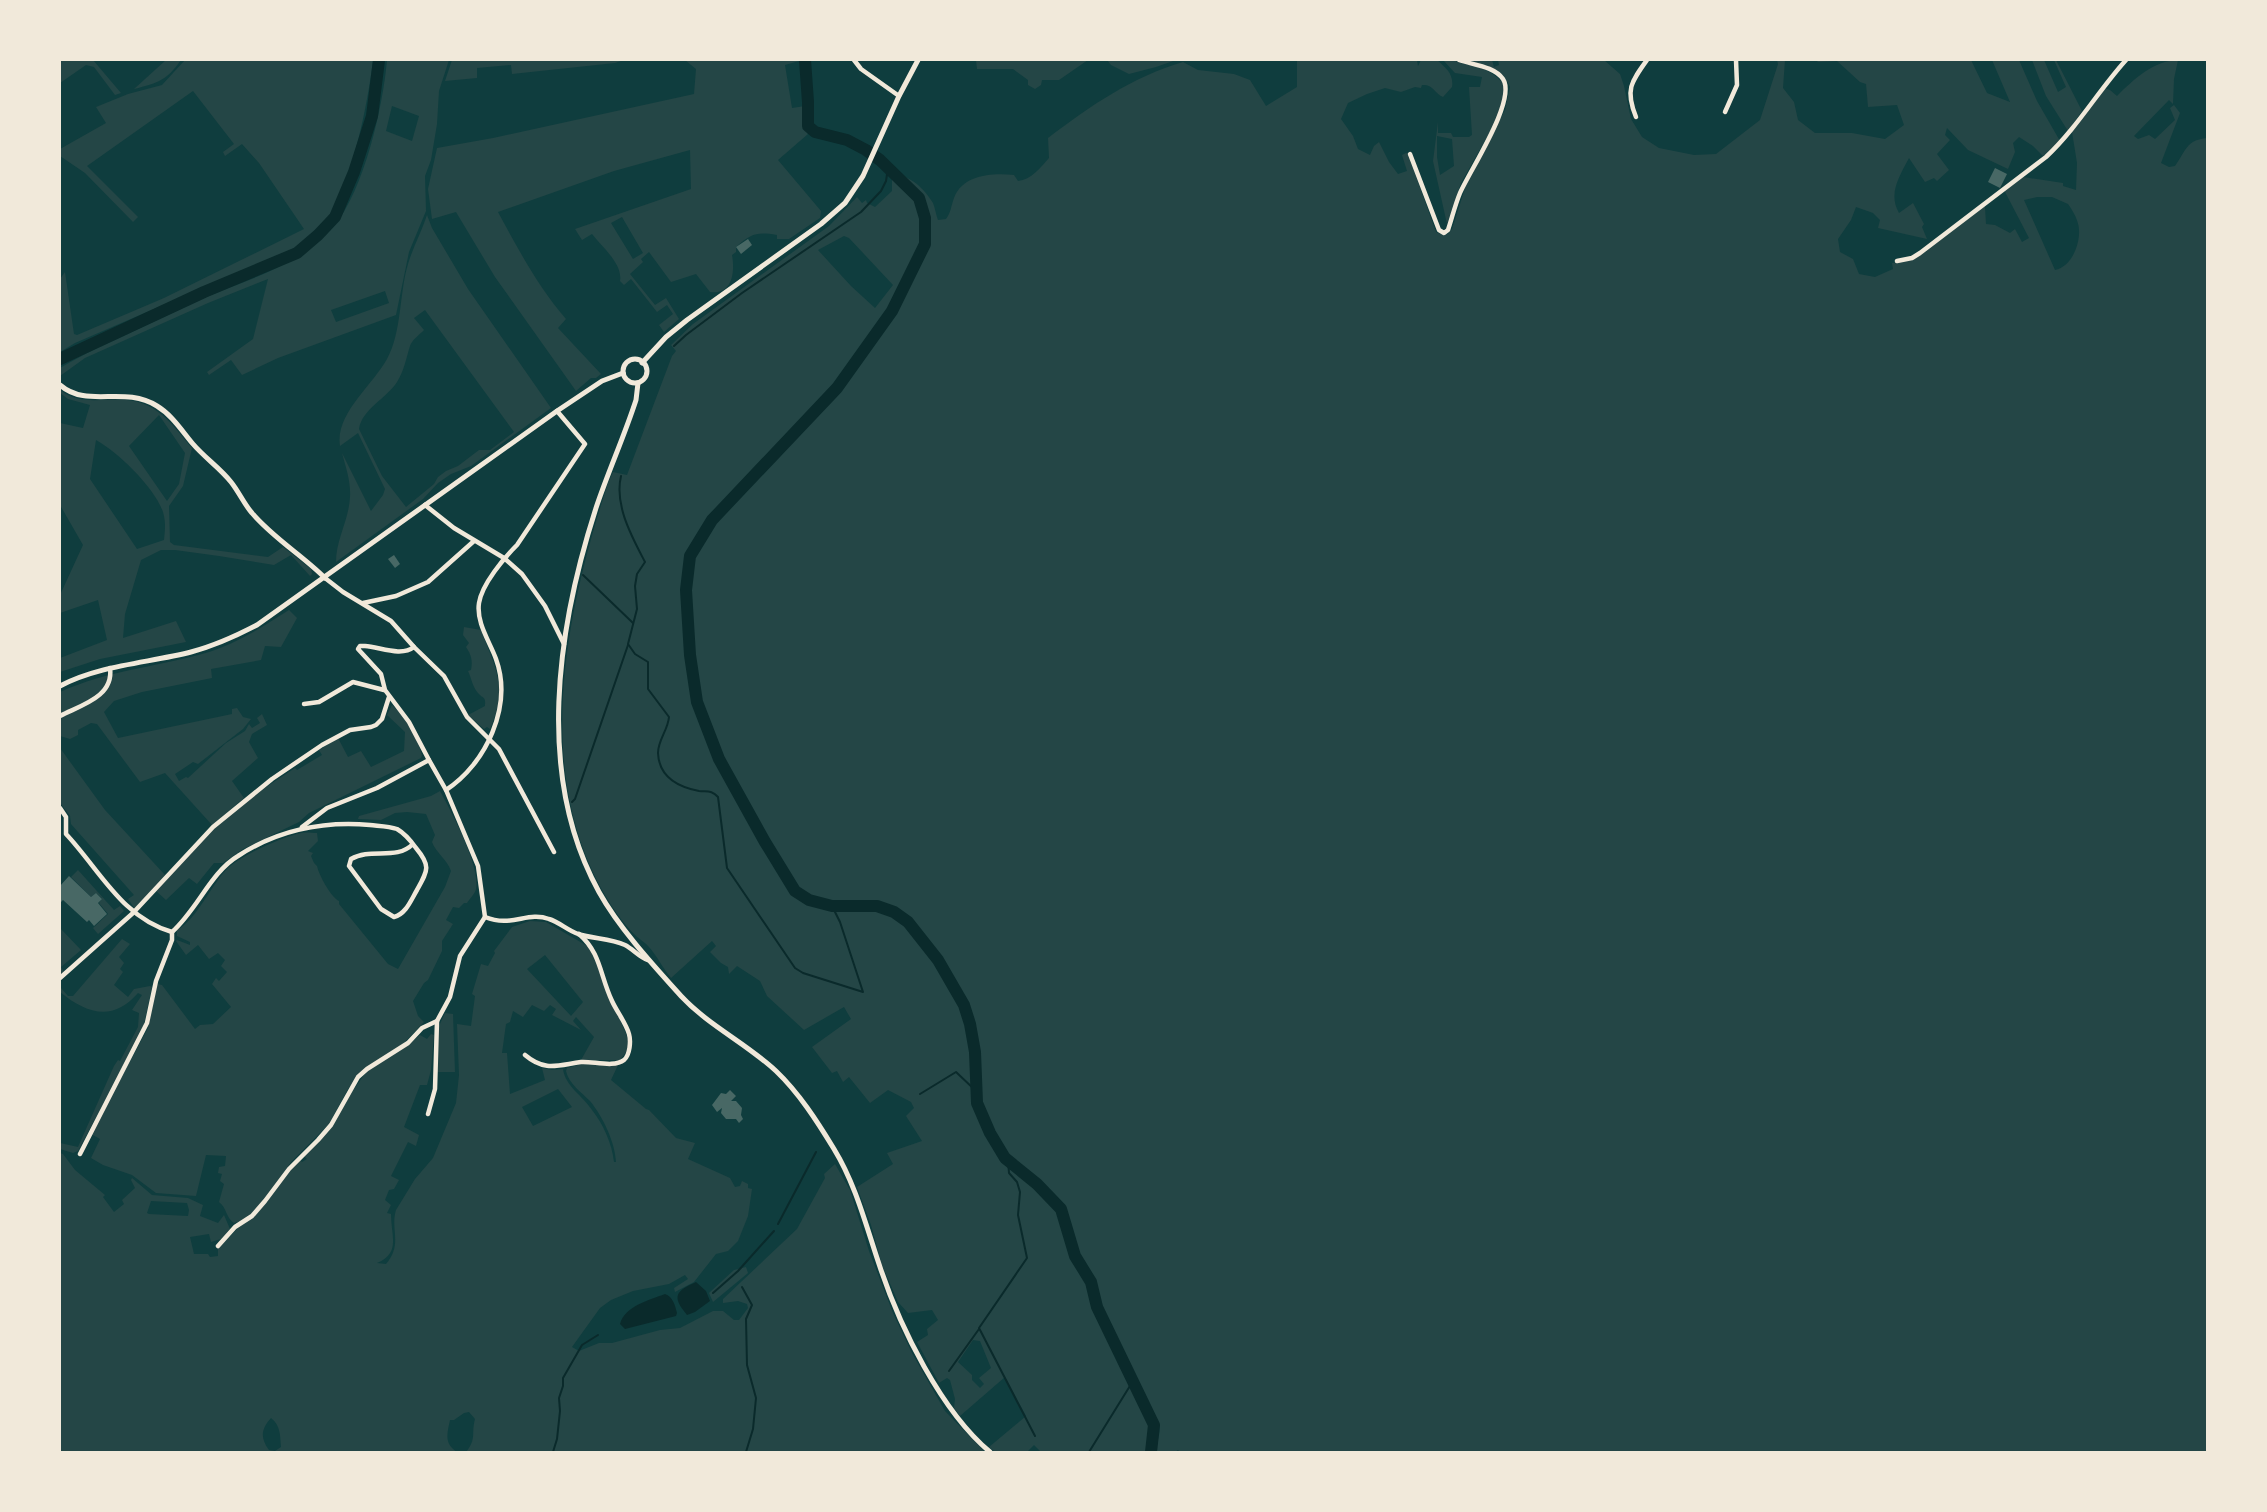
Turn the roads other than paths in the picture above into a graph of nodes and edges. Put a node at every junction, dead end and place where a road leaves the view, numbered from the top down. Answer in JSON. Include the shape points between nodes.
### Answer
{"nodes":[{"id":1,"x":854,"y":60,"type":"edge"},
{"id":2,"x":918,"y":60,"type":"edge"},
{"id":3,"x":1459,"y":60,"type":"edge"},
{"id":4,"x":1647,"y":60,"type":"edge"},
{"id":5,"x":1736,"y":60,"type":"edge"},
{"id":6,"x":2126,"y":60,"type":"edge"},
{"id":7,"x":899,"y":96,"type":"junction"},
{"id":8,"x":1725,"y":112,"type":"dead end"},
{"id":9,"x":1636,"y":117,"type":"dead end"},
{"id":10,"x":1410,"y":154,"type":"dead end"},
{"id":11,"x":1897,"y":261,"type":"dead end"},
{"id":12,"x":642,"y":363,"type":"junction"},
{"id":13,"x":623,"y":373,"type":"junction"},
{"id":14,"x":638,"y":383,"type":"junction"},
{"id":15,"x":60,"y":385,"type":"edge"},
{"id":16,"x":557,"y":411,"type":"junction"},
{"id":17,"x":425,"y":505,"type":"junction"},
{"id":18,"x":474,"y":541,"type":"junction"},
{"id":19,"x":504,"y":558,"type":"junction"},
{"id":20,"x":325,"y":578,"type":"junction"},
{"id":21,"x":363,"y":603,"type":"junction"},
{"id":22,"x":564,"y":643,"type":"junction"},
{"id":23,"x":414,"y":647,"type":"junction"},
{"id":24,"x":110,"y":668,"type":"junction"},
{"id":25,"x":60,"y":686,"type":"edge"},
{"id":26,"x":384,"y":690,"type":"junction"},
{"id":27,"x":389,"y":697,"type":"junction"},
{"id":28,"x":304,"y":704,"type":"dead end"},
{"id":29,"x":60,"y":716,"type":"edge"},
{"id":30,"x":490,"y":739,"type":"junction"},
{"id":31,"x":429,"y":760,"type":"junction"},
{"id":32,"x":446,"y":790,"type":"junction"},
{"id":33,"x":60,"y":808,"type":"edge"},
{"id":34,"x":302,"y":828,"type":"junction"},
{"id":35,"x":413,"y":844,"type":"junction"},
{"id":36,"x":554,"y":852,"type":"dead end"},
{"id":37,"x":133,"y":913,"type":"junction"},
{"id":38,"x":485,"y":917,"type":"junction"},
{"id":39,"x":172,"y":932,"type":"junction"},
{"id":40,"x":578,"y":934,"type":"junction"},
{"id":41,"x":652,"y":961,"type":"junction"},
{"id":42,"x":60,"y":978,"type":"edge"},
{"id":43,"x":437,"y":1021,"type":"junction"},
{"id":44,"x":525,"y":1055,"type":"dead end"},
{"id":45,"x":428,"y":1114,"type":"dead end"},
{"id":46,"x":80,"y":1154,"type":"dead end"},
{"id":47,"x":218,"y":1246,"type":"dead end"},
{"id":48,"x":990,"y":1452,"type":"edge"}],
"edges":[{"from":1,"to":7,"type":"street"},
{"from":2,"to":7,"type":"street"},
{"from":3,"to":10,"type":"street","via":[[1495,71],[1507,87],[1504,108],[1444,233],[1438,230]]},
{"from":4,"to":9,"type":"street","via":[[1632,80],[1630,102]]},
{"from":5,"to":8,"type":"street","via":[[1737,85]]},
{"from":6,"to":11,"type":"street","via":[[2046,157],[1920,253]]},
{"from":7,"to":12,"type":"street","via":[[856,188],[832,216],[687,320]]},
{"from":12,"to":13,"type":"street","via":[[631,360]]},
{"from":12,"to":14,"type":"street","via":[[646,374]]},
{"from":13,"to":14,"type":"street","via":[[626,380]]},
{"from":13,"to":16,"type":"street","via":[[602,381]]},
{"from":14,"to":22,"type":"street","via":[[587,537]]},
{"from":15,"to":20,"type":"street","via":[[92,398],[128,395],[167,413],[231,482],[252,513]]},
{"from":16,"to":17,"type":"street"},
{"from":16,"to":19,"type":"street","via":[[585,444]]},
{"from":17,"to":18,"type":"street"},
{"from":17,"to":20,"type":"street"},
{"from":18,"to":19,"type":"street"},
{"from":18,"to":21,"type":"street","via":[[428,582]]},
{"from":19,"to":22,"type":"street","via":[[531,586]]},
{"from":19,"to":30,"type":"street","via":[[479,602],[482,628],[501,675],[499,709]]},
{"from":20,"to":21,"type":"street"},
{"from":20,"to":24,"type":"street","via":[[240,634],[193,651]]},
{"from":21,"to":23,"type":"street","via":[[391,621]]},
{"from":22,"to":41,"type":"street","via":[[560,738],[568,811],[598,890]]},
{"from":23,"to":26,"type":"street","via":[[401,652],[360,646],[381,674]]},
{"from":23,"to":30,"type":"street","via":[[444,676],[467,717]]},
{"from":24,"to":25,"type":"street"},
{"from":24,"to":29,"type":"street","via":[[104,692]]},
{"from":26,"to":27,"type":"street"},
{"from":26,"to":28,"type":"street","via":[[354,682],[319,702]]},
{"from":27,"to":31,"type":"street"},
{"from":27,"to":37,"type":"street","via":[[382,719],[372,727],[350,730],[329,741],[223,818]]},
{"from":30,"to":32,"type":"street","via":[[458,783]]},
{"from":30,"to":36,"type":"street"},
{"from":31,"to":32,"type":"street"},
{"from":31,"to":34,"type":"street","via":[[327,808]]},
{"from":32,"to":38,"type":"street","via":[[478,866]]},
{"from":33,"to":37,"type":"street","via":[[66,817],[66,834]]},
{"from":34,"to":35,"type":"street","via":[[346,823],[385,826]]},
{"from":34,"to":39,"type":"street","via":[[234,858]]},
{"from":35,"to":35,"type":"street","via":[[400,853],[359,854],[349,866],[381,909],[394,917],[405,910],[427,869]]},
{"from":37,"to":39,"type":"street"},
{"from":37,"to":42,"type":"street"},
{"from":38,"to":40,"type":"street","via":[[505,922],[548,918]]},
{"from":38,"to":43,"type":"street","via":[[460,956],[450,997]]},
{"from":39,"to":46,"type":"street","via":[[147,1023]]},
{"from":40,"to":41,"type":"street","via":[[618,942]]},
{"from":40,"to":44,"type":"street","via":[[593,949],[631,1036],[627,1055],[617,1063],[555,1067]]},
{"from":41,"to":48,"type":"street","via":[[683,998],[775,1070],[806,1106],[849,1180],[881,1270],[915,1346],[956,1418]]},
{"from":43,"to":45,"type":"street","via":[[435,1089]]},
{"from":43,"to":47,"type":"street","via":[[358,1077],[331,1125],[252,1216]]}]}
